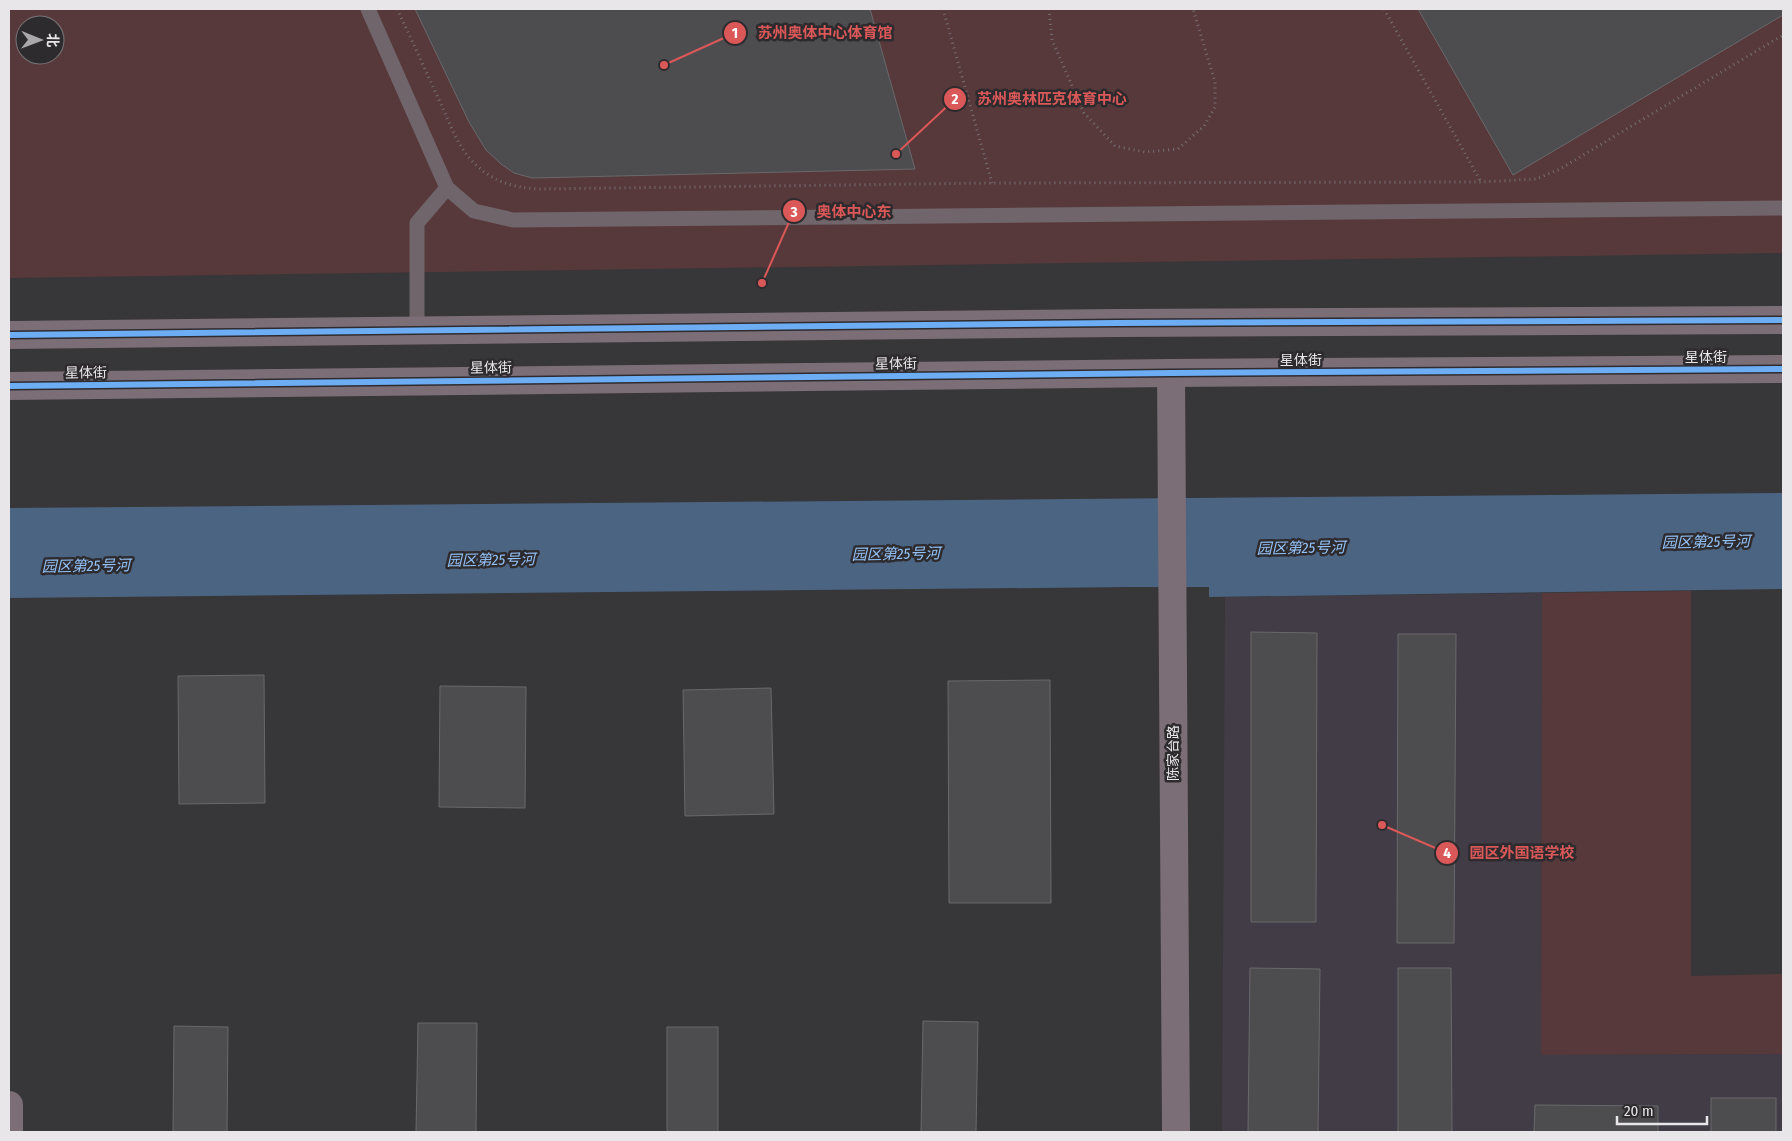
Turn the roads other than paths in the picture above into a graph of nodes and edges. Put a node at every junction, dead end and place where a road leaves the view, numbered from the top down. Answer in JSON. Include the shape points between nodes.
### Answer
{"nodes":[{"id":1,"x":368,"y":9,"type":"edge"},
{"id":2,"x":447,"y":188,"type":"junction"},
{"id":3,"x":1783,"y":208,"type":"edge"},
{"id":4,"x":1783,"y":320,"type":"edge"},
{"id":5,"x":417,"y":331,"type":"junction"},
{"id":6,"x":9,"y":335,"type":"edge"},
{"id":7,"x":1783,"y":369,"type":"edge"},
{"id":8,"x":1171,"y":374,"type":"junction"},
{"id":9,"x":9,"y":386,"type":"edge"},
{"id":10,"x":9,"y":1104,"type":"edge"},
{"id":11,"x":9,"y":1132,"type":"edge"},
{"id":12,"x":1176,"y":1132,"type":"edge"}],
"edges":[{"from":1,"to":2,"type":"lane"},
{"from":2,"to":3,"type":"lane","via":[[474,211],[513,220]]},
{"from":2,"to":5,"type":"lane","via":[[417,224]]},
{"from":4,"to":5,"type":"street"},
{"from":5,"to":6,"type":"street"},
{"from":7,"to":8,"type":"street","name":"星体街"},
{"from":8,"to":9,"type":"street","name":"星体街"},
{"from":8,"to":12,"type":"street","name":"陈家台路"},
{"from":10,"to":11,"type":"street"}]}
